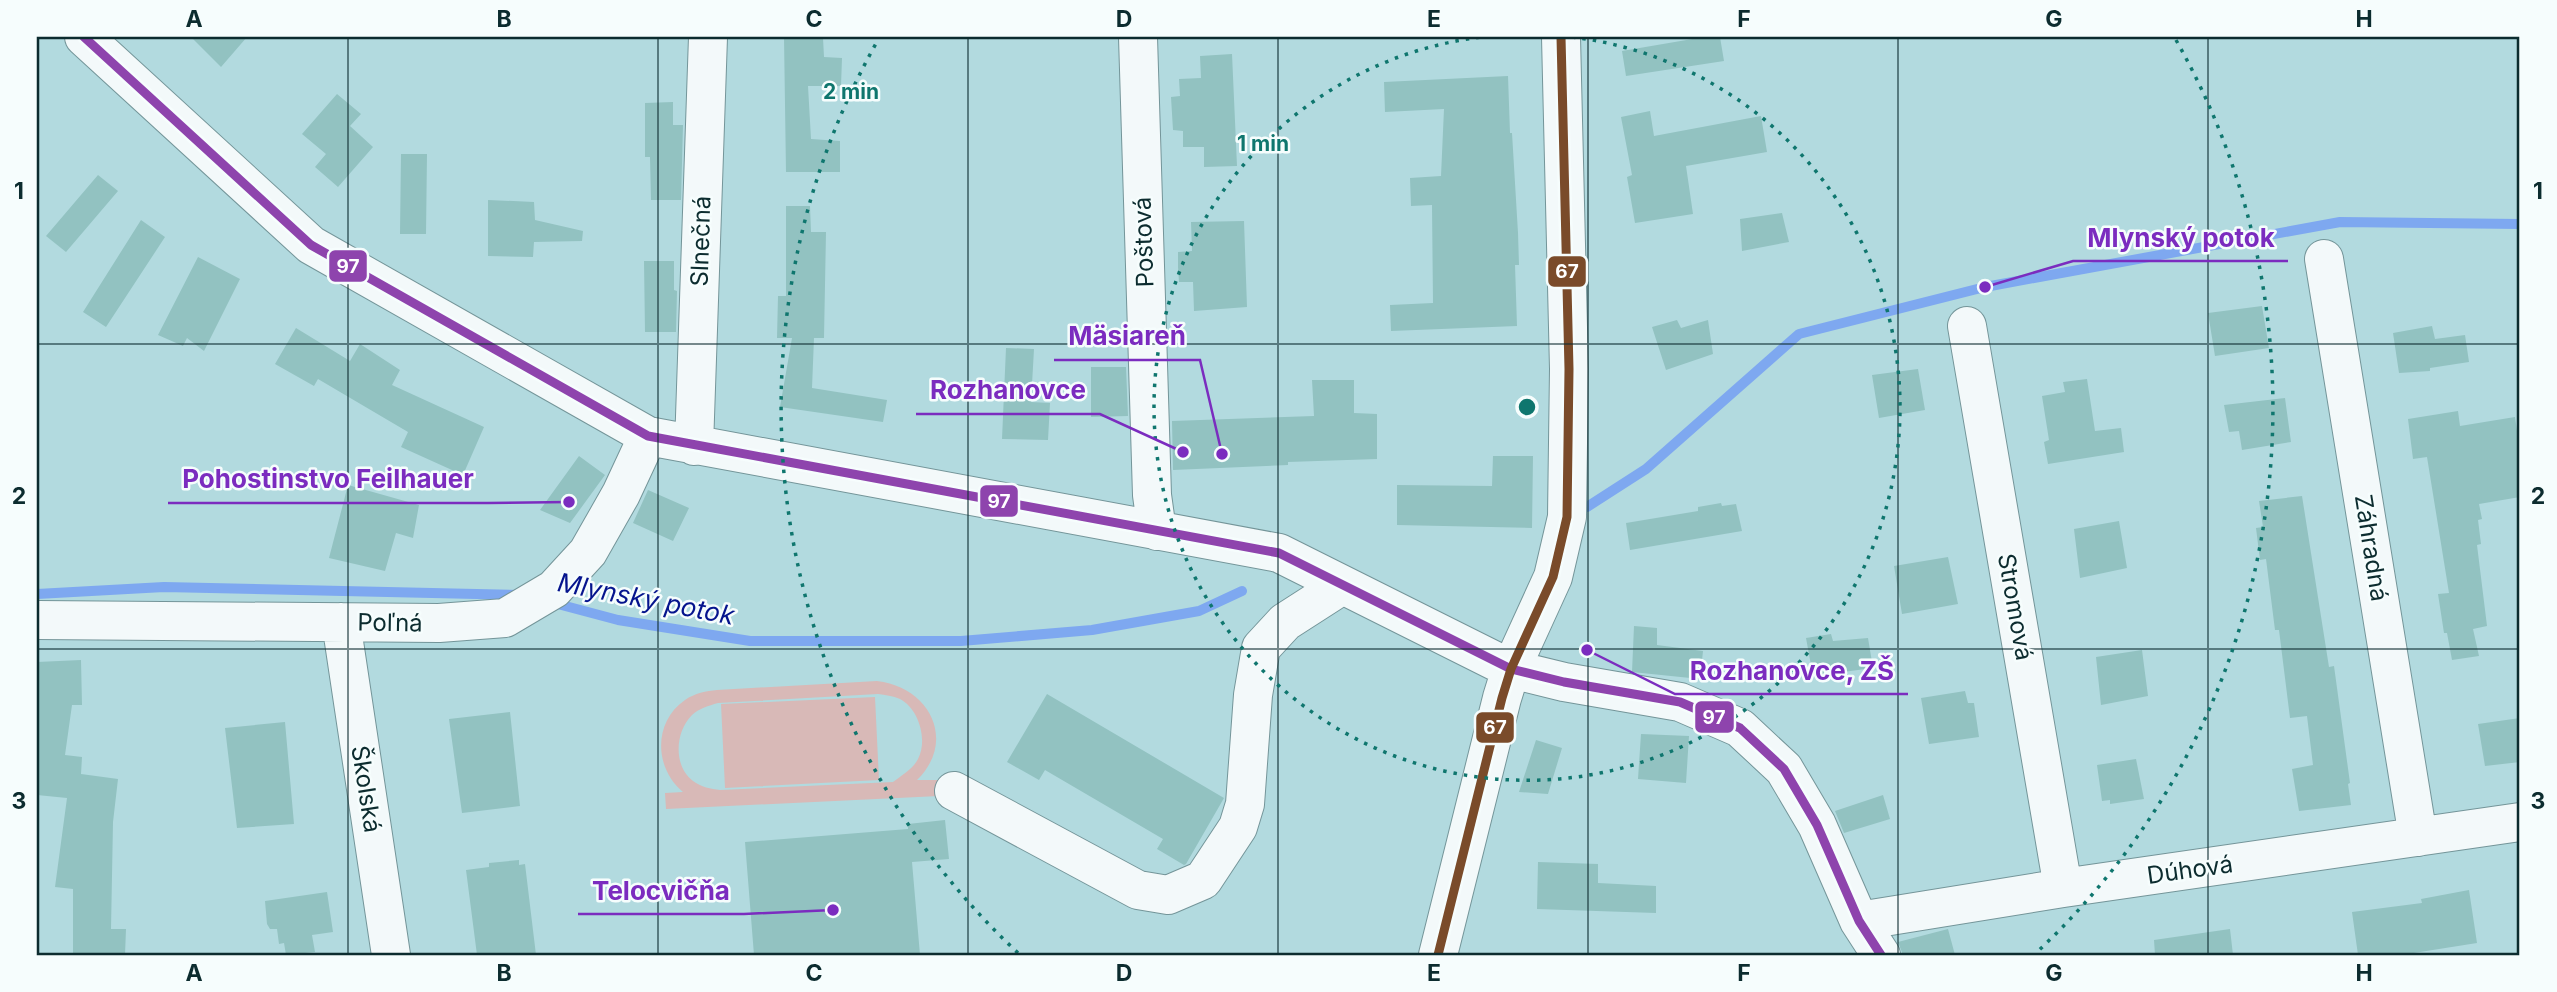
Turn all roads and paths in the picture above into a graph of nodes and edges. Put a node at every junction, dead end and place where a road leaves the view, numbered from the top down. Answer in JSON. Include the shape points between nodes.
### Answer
{"nodes":[{"id":1,"x":84,"y":37,"type":"edge"},
{"id":2,"x":708,"y":37,"type":"edge"},
{"id":3,"x":1138,"y":37,"type":"edge"},
{"id":4,"x":1561,"y":37,"type":"edge"},
{"id":5,"x":2324,"y":259,"type":"dead end"},
{"id":6,"x":1967,"y":326,"type":"dead end"},
{"id":7,"x":648,"y":436,"type":"junction"},
{"id":8,"x":694,"y":446,"type":"junction"},
{"id":9,"x":1157,"y":531,"type":"junction"},
{"id":10,"x":1341,"y":586,"type":"junction"},
{"id":11,"x":37,"y":620,"type":"edge"},
{"id":12,"x":341,"y":622,"type":"junction"},
{"id":13,"x":1511,"y":669,"type":"junction"},
{"id":14,"x":954,"y":791,"type":"dead end"},
{"id":15,"x":2520,"y":822,"type":"edge"},
{"id":16,"x":2418,"y":837,"type":"junction"},
{"id":17,"x":2063,"y":888,"type":"junction"},
{"id":18,"x":1859,"y":921,"type":"junction"},
{"id":19,"x":391,"y":955,"type":"edge"},
{"id":20,"x":1438,"y":955,"type":"edge"},
{"id":21,"x":1881,"y":955,"type":"edge"}],
"edges":[{"from":1,"to":7,"type":"street","via":[[311,245]]},
{"from":2,"to":8,"type":"street","name":"Slnečná"},
{"from":3,"to":9,"type":"street","name":"Poštová","via":[[1152,495]]},
{"from":4,"to":13,"type":"street","via":[[1569,381],[1567,517],[1553,577]]},
{"from":5,"to":16,"type":"street","name":"Záhradná"},
{"from":6,"to":17,"type":"street","name":"Stromová"},
{"from":7,"to":8,"type":"street"},
{"from":7,"to":12,"type":"street","name":"Poľná","via":[[588,552],[554,589],[505,618]]},
{"from":8,"to":9,"type":"street"},
{"from":9,"to":10,"type":"street","via":[[1279,553]]},
{"from":10,"to":13,"type":"street"},
{"from":10,"to":14,"type":"street","via":[[1285,622],[1261,648],[1245,804],[1238,827],[1203,880],[1168,895],[1138,890]]},
{"from":11,"to":12,"type":"street","name":"Poľná"},
{"from":12,"to":19,"type":"street","name":"Školská"},
{"from":13,"to":18,"type":"street","via":[[1680,702],[1740,728],[1784,769],[1817,825]]},
{"from":13,"to":20,"type":"street"},
{"from":15,"to":16,"type":"street","name":"Dúhová"},
{"from":16,"to":17,"type":"street","name":"Dúhová"},
{"from":17,"to":18,"type":"street","name":"Dúhová"},
{"from":18,"to":21,"type":"street"}]}
